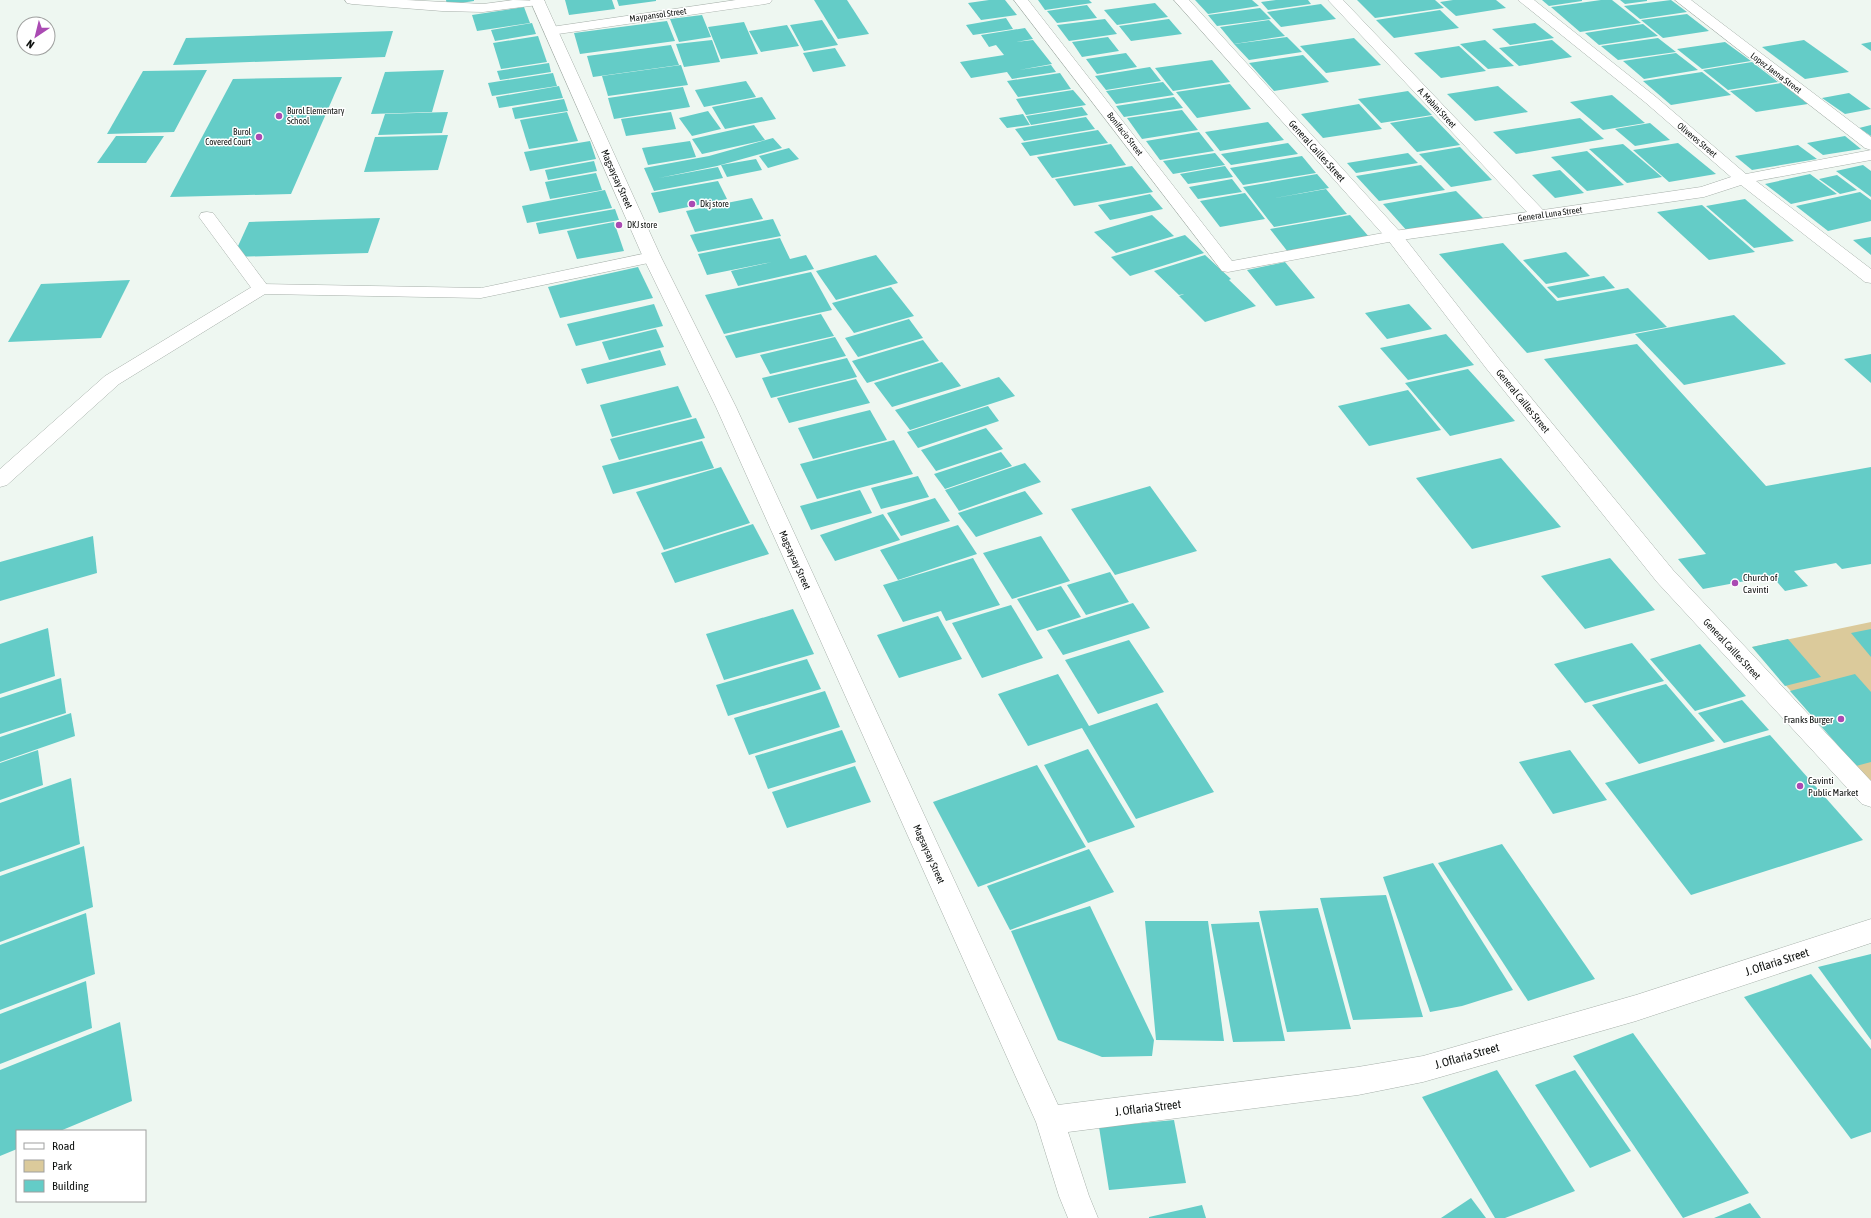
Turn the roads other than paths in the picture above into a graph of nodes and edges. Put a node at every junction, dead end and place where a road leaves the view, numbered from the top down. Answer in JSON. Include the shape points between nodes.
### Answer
{"nodes":[{"id":1,"x":352,"y":0,"type":"edge"},
{"id":2,"x":537,"y":0,"type":"edge"},
{"id":3,"x":765,"y":0,"type":"edge"},
{"id":4,"x":1021,"y":0,"type":"edge"},
{"id":5,"x":1181,"y":0,"type":"edge"},
{"id":6,"x":1335,"y":0,"type":"edge"},
{"id":7,"x":1525,"y":0,"type":"edge"},
{"id":8,"x":1682,"y":0,"type":"edge"},
{"id":9,"x":441,"y":4,"type":"edge"},
{"id":10,"x":551,"y":31,"type":"junction"},
{"id":11,"x":1871,"y":145,"type":"edge"},
{"id":12,"x":1871,"y":155,"type":"edge"},
{"id":13,"x":1743,"y":179,"type":"junction"},
{"id":14,"x":1540,"y":216,"type":"junction"},
{"id":15,"x":206,"y":217,"type":"dead end"},
{"id":16,"x":1394,"y":236,"type":"junction"},
{"id":17,"x":652,"y":257,"type":"junction"},
{"id":18,"x":1228,"y":267,"type":"joint"},
{"id":19,"x":1871,"y":278,"type":"edge"},
{"id":20,"x":261,"y":289,"type":"junction"},
{"id":21,"x":0,"y":480,"type":"edge"},
{"id":22,"x":1871,"y":797,"type":"edge"},
{"id":23,"x":1871,"y":931,"type":"edge"},
{"id":24,"x":1050,"y":1120,"type":"junction"},
{"id":25,"x":1083,"y":1218,"type":"edge"}],
"edges":[{"from":1,"to":9,"type":"street"},
{"from":2,"to":9,"type":"street","via":[[483,8]]},
{"from":2,"to":10,"type":"street","name":"Magsaysay Street"},
{"from":3,"to":10,"type":"street","name":"Maypansol Street"},
{"from":4,"to":18,"type":"street","name":"Bonifacio Street"},
{"from":5,"to":16,"type":"street","name":"General Cailles Street"},
{"from":6,"to":14,"type":"street","name":"A. Mabini Street"},
{"from":7,"to":13,"type":"street","name":"Oliveros Street","via":[[1651,100]]},
{"from":8,"to":11,"type":"street","name":"Lopez Jaena Street"},
{"from":10,"to":17,"type":"street","name":"Magsaysay Street"},
{"from":12,"to":13,"type":"street","name":"General Luna Street"},
{"from":13,"to":14,"type":"street","name":"General Luna Street","via":[[1704,192]]},
{"from":13,"to":19,"type":"street","name":"Oliveros Street"},
{"from":14,"to":16,"type":"street","name":"General Luna Street"},
{"from":15,"to":20,"type":"street"},
{"from":16,"to":18,"type":"street","name":"General Luna Street"},
{"from":16,"to":22,"type":"street","name":"General Cailles Street","via":[[1665,576]]},
{"from":17,"to":20,"type":"street","via":[[481,293]]},
{"from":17,"to":24,"type":"street","name":"Magsaysay Street","via":[[726,407]]},
{"from":20,"to":21,"type":"street","via":[[112,380]]},
{"from":23,"to":24,"type":"street","name":"J. Oflaria Street","via":[[1636,1008],[1422,1069],[1358,1081]]},
{"from":24,"to":25,"type":"street","name":"Magsaysay Street"}]}
